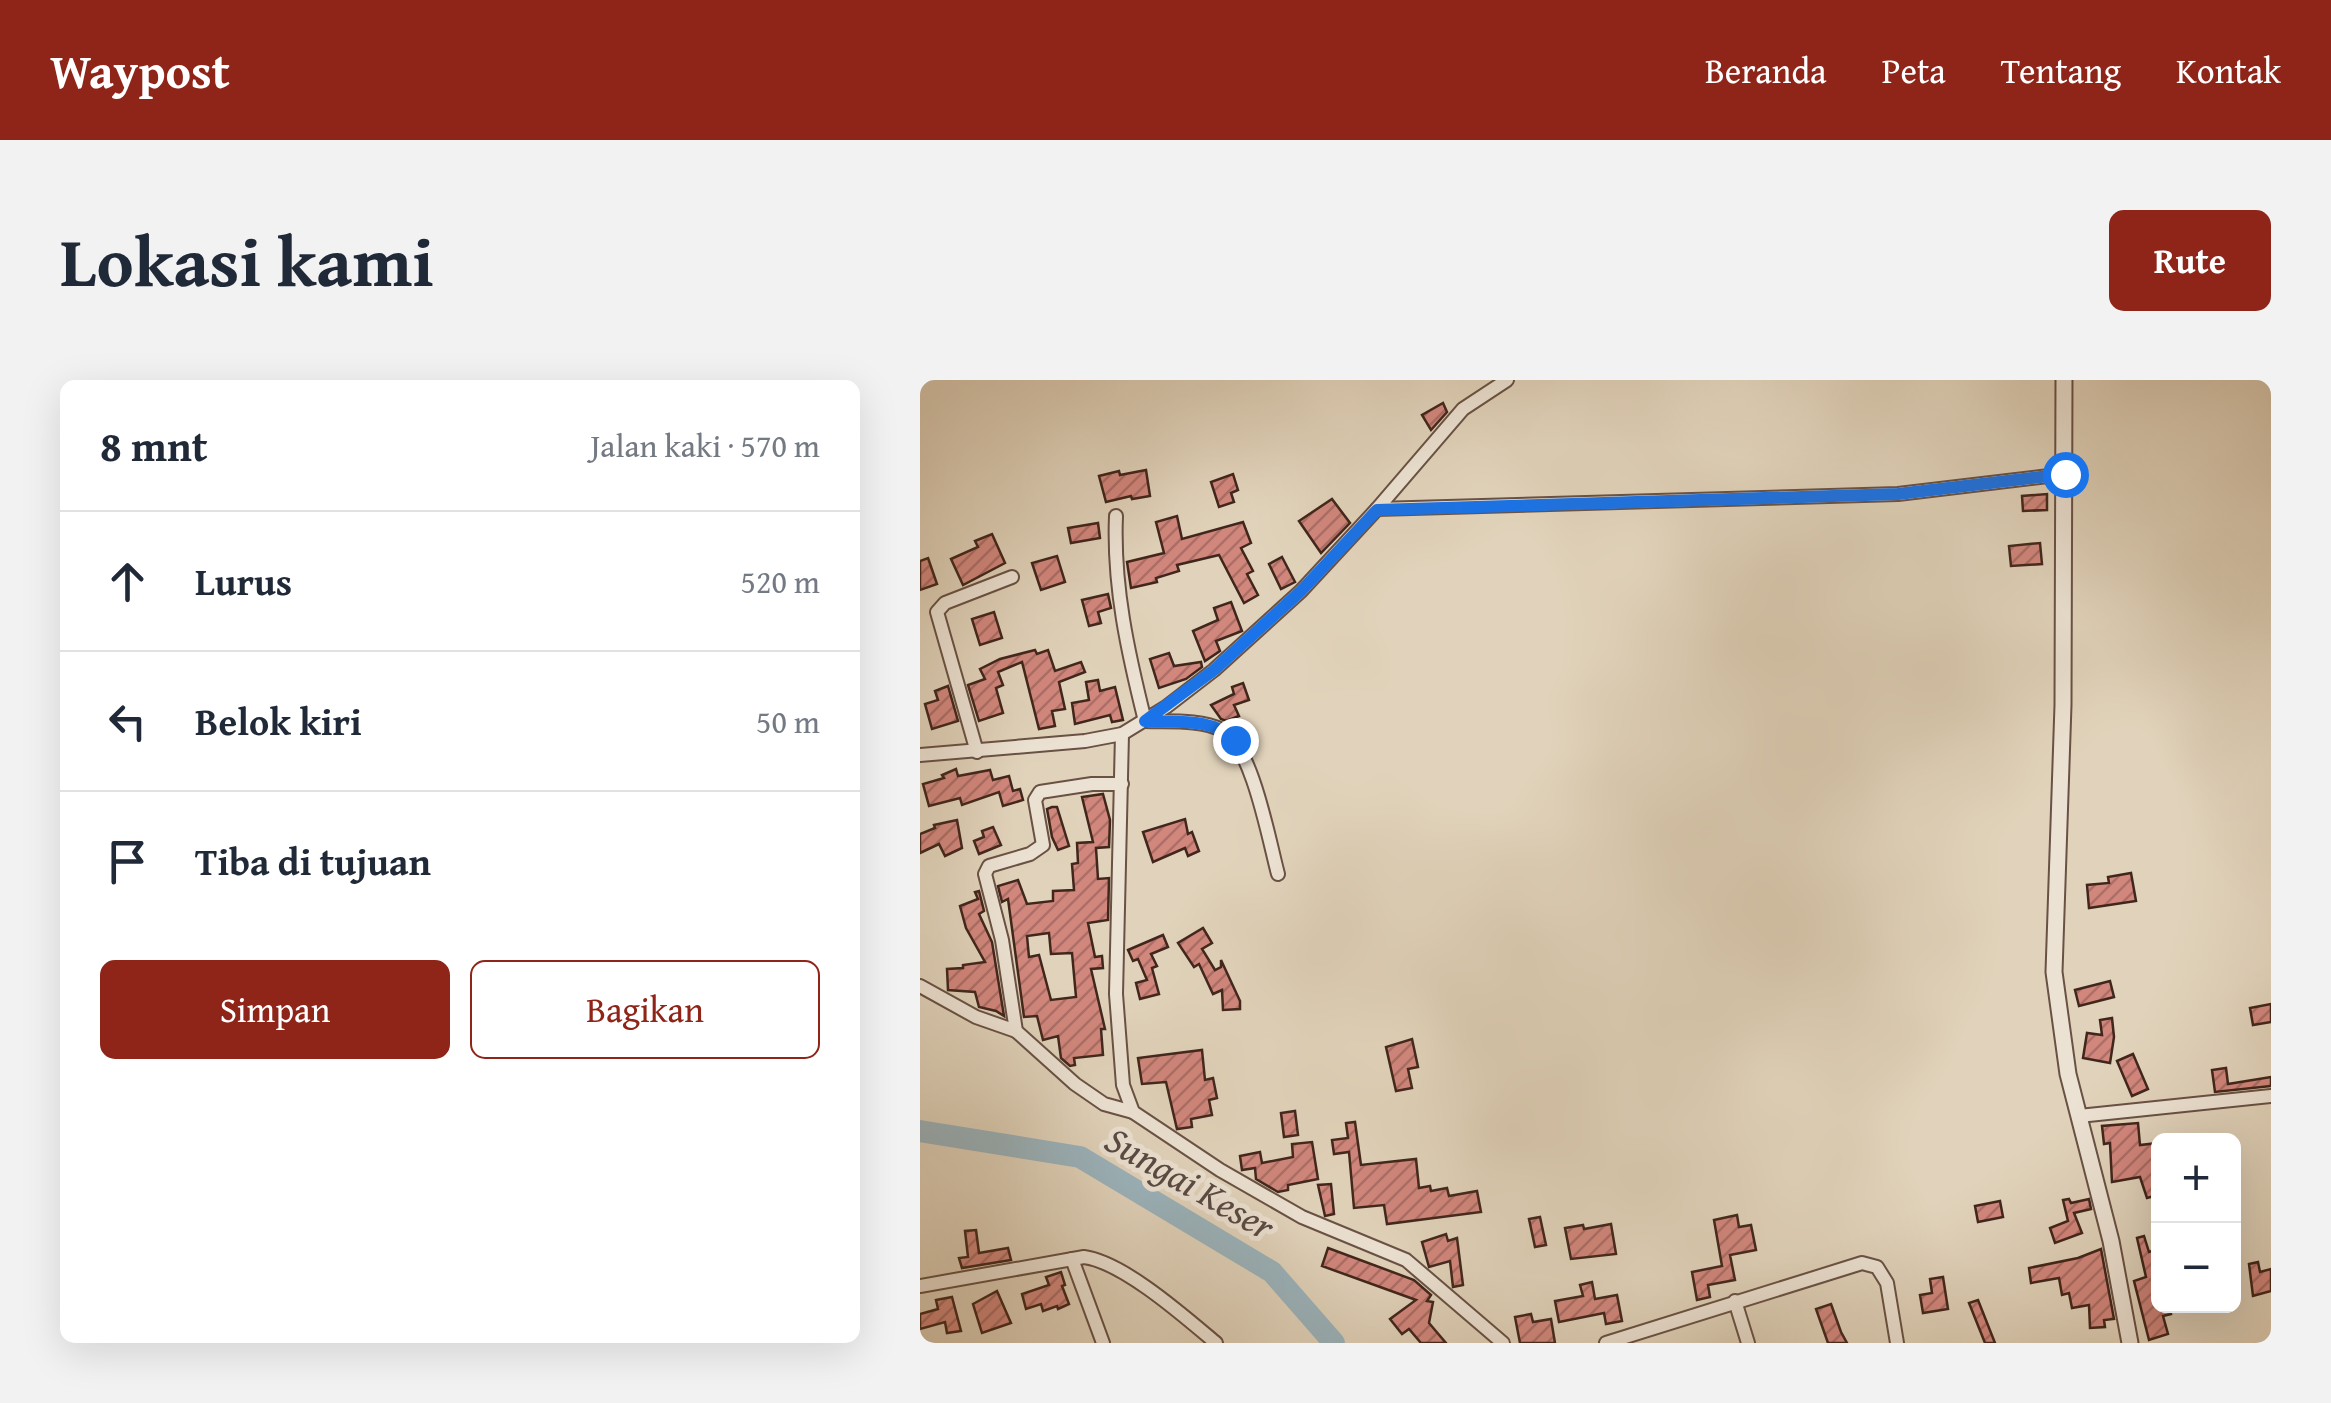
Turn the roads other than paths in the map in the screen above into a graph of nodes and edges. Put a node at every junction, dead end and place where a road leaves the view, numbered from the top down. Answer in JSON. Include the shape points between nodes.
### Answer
{"nodes":[{"id":1,"x":1508,"y":380,"type":"edge"},
{"id":2,"x":2064,"y":380,"type":"edge"},
{"id":3,"x":2065,"y":474,"type":"junction"},
{"id":4,"x":1377,"y":510,"type":"junction"},
{"id":5,"x":1116,"y":516,"type":"dead end"},
{"id":6,"x":1012,"y":578,"type":"dead end"},
{"id":7,"x":1145,"y":721,"type":"junction"},
{"id":8,"x":1122,"y":734,"type":"junction"},
{"id":9,"x":977,"y":752,"type":"junction"},
{"id":10,"x":920,"y":755,"type":"edge"},
{"id":11,"x":1122,"y":784,"type":"junction"},
{"id":12,"x":1278,"y":874,"type":"dead end"},
{"id":13,"x":920,"y":986,"type":"edge"},
{"id":14,"x":1016,"y":1030,"type":"junction"},
{"id":15,"x":2271,"y":1096,"type":"edge"},
{"id":16,"x":1133,"y":1112,"type":"junction"},
{"id":17,"x":2079,"y":1116,"type":"junction"},
{"id":18,"x":1072,"y":1260,"type":"junction"},
{"id":19,"x":920,"y":1286,"type":"edge"},
{"id":20,"x":1735,"y":1301,"type":"junction"},
{"id":21,"x":1103,"y":1343,"type":"edge"},
{"id":22,"x":1216,"y":1343,"type":"edge"},
{"id":23,"x":1503,"y":1343,"type":"edge"},
{"id":24,"x":1606,"y":1343,"type":"edge"},
{"id":25,"x":1748,"y":1343,"type":"edge"},
{"id":26,"x":1897,"y":1343,"type":"edge"},
{"id":27,"x":2130,"y":1343,"type":"edge"}],
"edges":[{"from":1,"to":4,"type":"street","via":[[1463,409]]},
{"from":2,"to":3,"type":"street"},
{"from":3,"to":4,"type":"street","via":[[1898,494]]},
{"from":3,"to":17,"type":"street","via":[[2054,972]]},
{"from":4,"to":7,"type":"street","via":[[1214,670]]},
{"from":5,"to":7,"type":"street","via":[[1114,557]]},
{"from":6,"to":9,"type":"street","via":[[937,612]]},
{"from":7,"to":8,"type":"street"},
{"from":7,"to":12,"type":"street","via":[[1209,725],[1235,740]]},
{"from":8,"to":9,"type":"street"},
{"from":8,"to":11,"type":"street"},
{"from":9,"to":10,"type":"street"},
{"from":11,"to":14,"type":"street","via":[[1040,792],[1035,800],[1043,845],[986,870]]},
{"from":11,"to":16,"type":"street","via":[[1118,1044]]},
{"from":13,"to":14,"type":"street","via":[[976,1018]]},
{"from":14,"to":16,"type":"street","via":[[1074,1084],[1104,1104]]},
{"from":15,"to":17,"type":"street"},
{"from":16,"to":23,"type":"street","via":[[1302,1217],[1406,1260]]},
{"from":17,"to":27,"type":"street"},
{"from":18,"to":19,"type":"street"},
{"from":18,"to":21,"type":"street"},
{"from":18,"to":22,"type":"street","via":[[1098,1259]]},
{"from":20,"to":24,"type":"street"},
{"from":20,"to":25,"type":"street"},
{"from":20,"to":26,"type":"street","via":[[1870,1264],[1887,1283]]}]}
